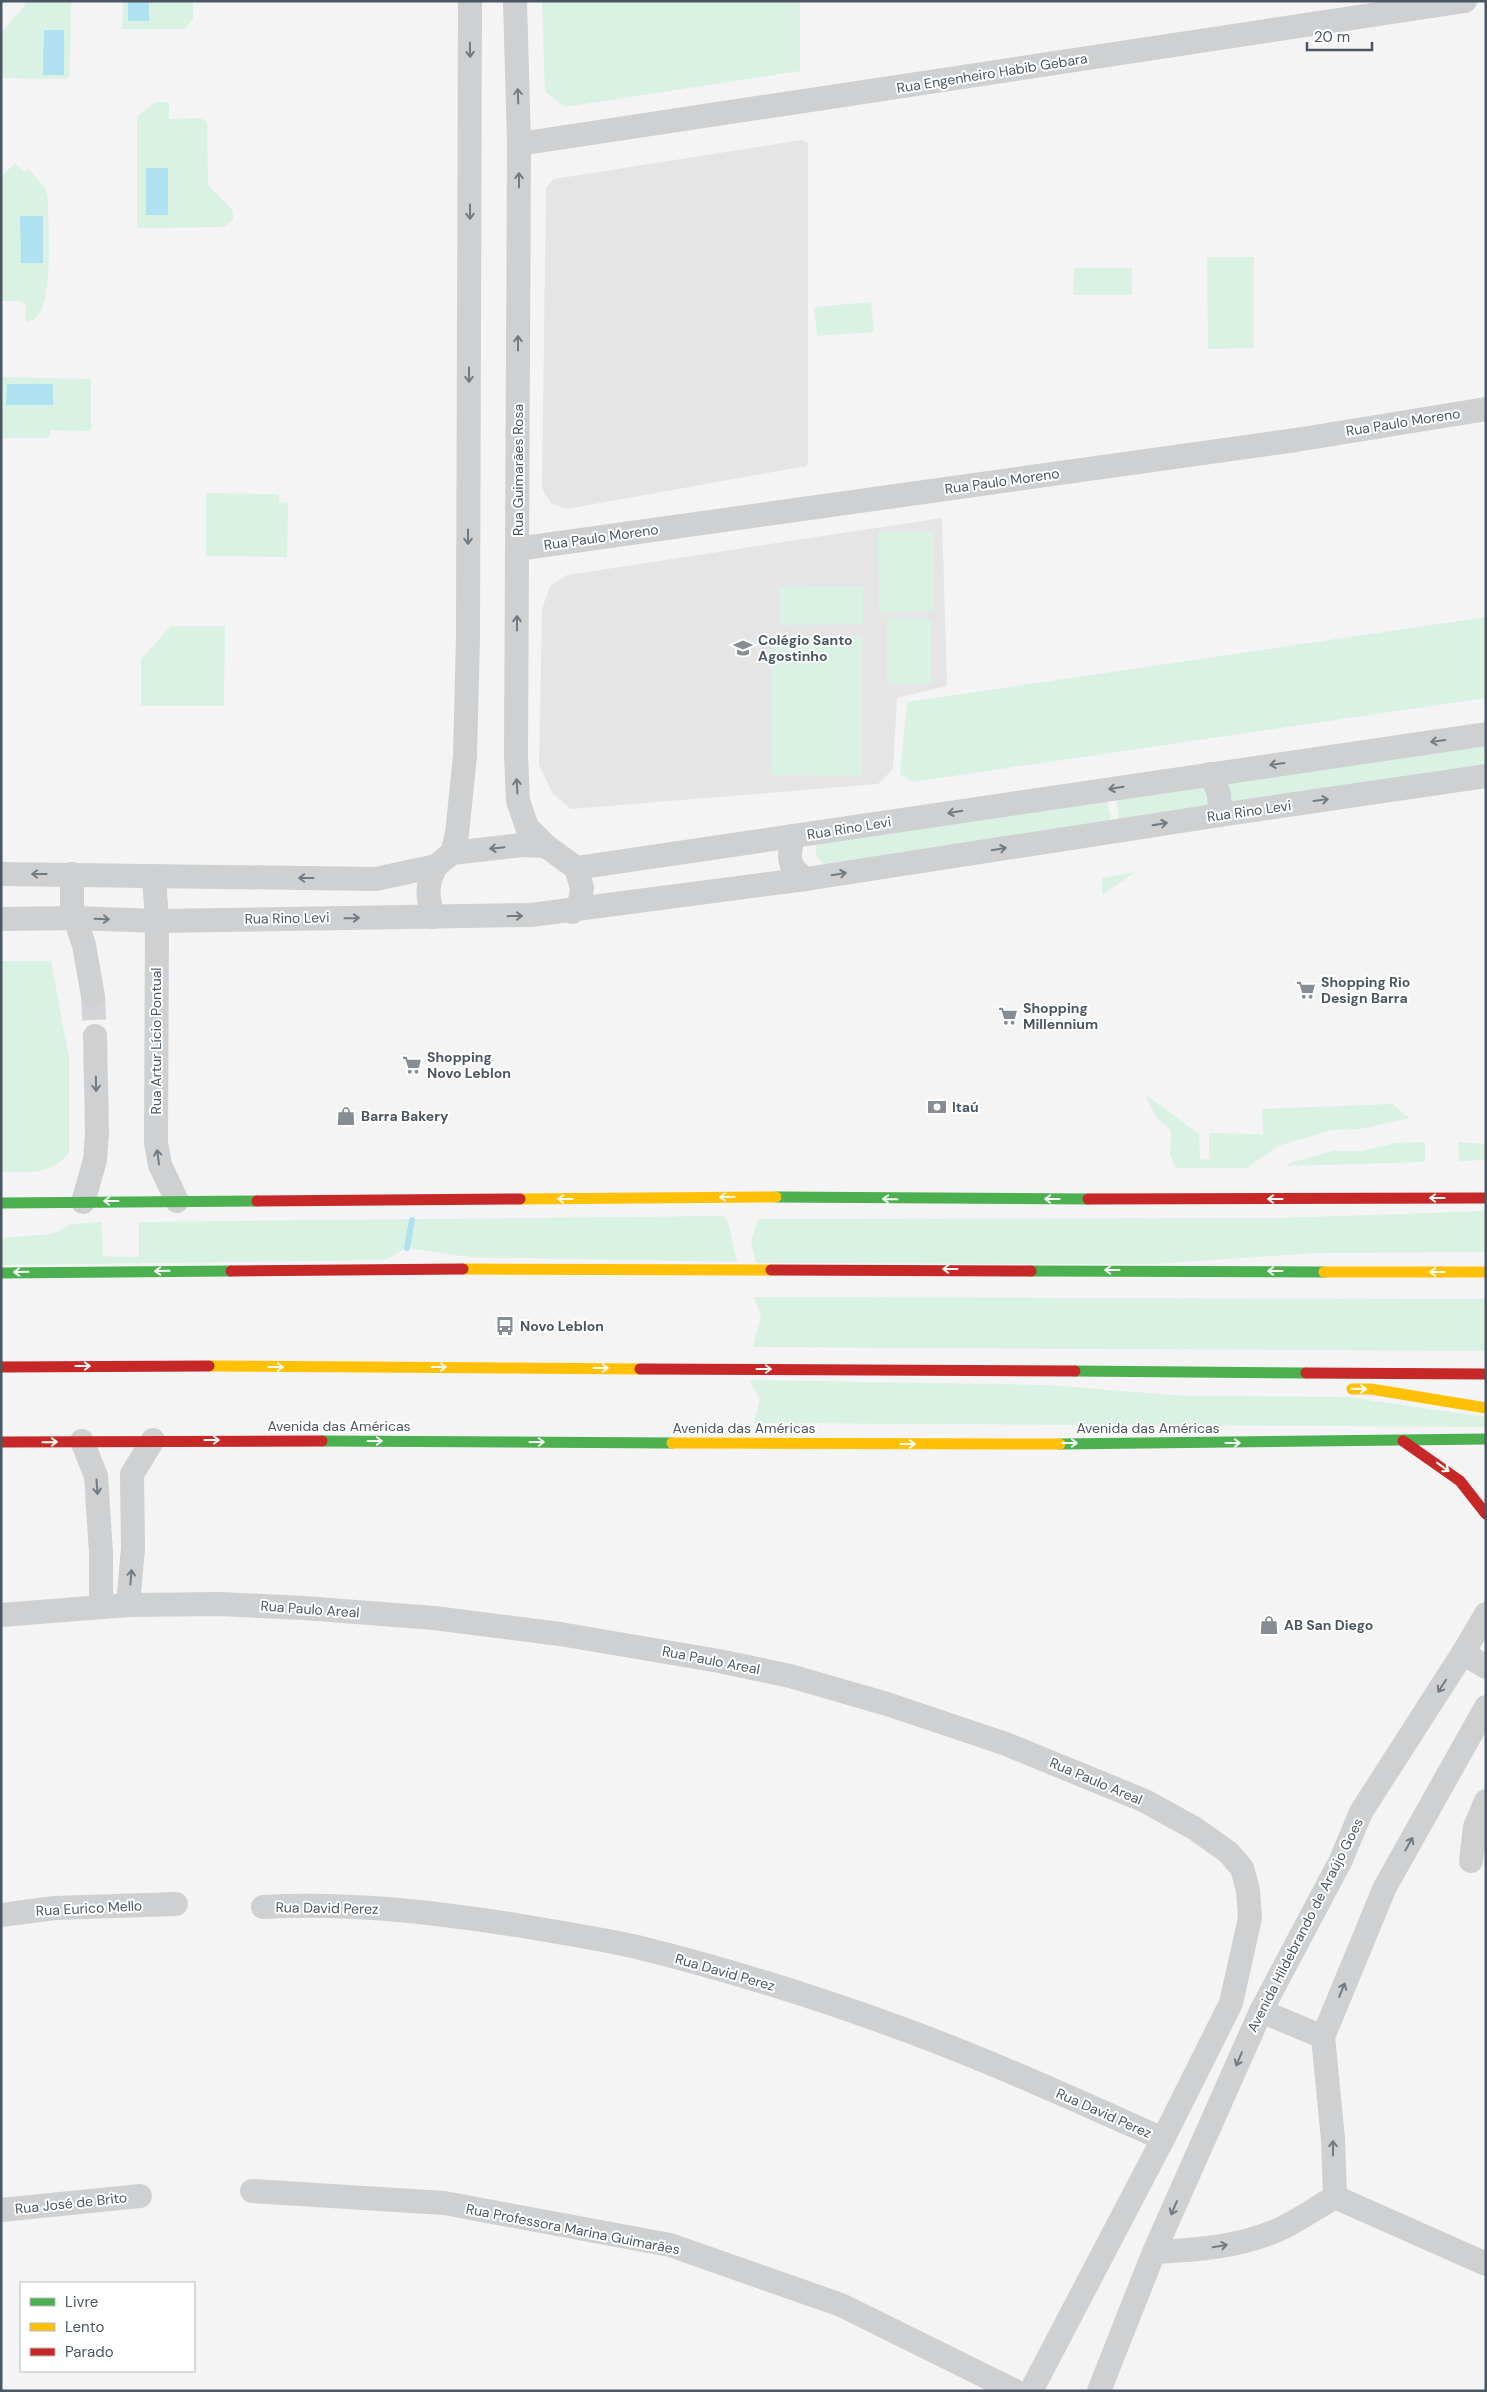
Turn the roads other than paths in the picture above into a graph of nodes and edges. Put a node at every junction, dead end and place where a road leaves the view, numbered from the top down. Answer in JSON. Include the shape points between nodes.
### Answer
{"nodes":[{"id":1,"x":470,"y":1,"type":"edge"},
{"id":2,"x":515,"y":1,"type":"edge"},
{"id":3,"x":1465,"y":1,"type":"edge"},
{"id":4,"x":519,"y":144,"type":"junction"},
{"id":5,"x":1486,"y":409,"type":"edge"},
{"id":6,"x":517,"y":549,"type":"junction"},
{"id":7,"x":1486,"y":734,"type":"edge"},
{"id":8,"x":1211,"y":774,"type":"junction"},
{"id":9,"x":1486,"y":776,"type":"edge"},
{"id":10,"x":1220,"y":815,"type":"junction"},
{"id":11,"x":793,"y":836,"type":"junction"},
{"id":12,"x":546,"y":846,"type":"junction"},
{"id":13,"x":444,"y":859,"type":"junction"},
{"id":14,"x":576,"y":868,"type":"junction"},
{"id":15,"x":1,"y":874,"type":"edge"},
{"id":16,"x":72,"y":874,"type":"junction"},
{"id":17,"x":154,"y":877,"type":"junction"},
{"id":18,"x":806,"y":879,"type":"junction"},
{"id":19,"x":572,"y":912,"type":"junction"},
{"id":20,"x":433,"y":917,"type":"junction"},
{"id":21,"x":75,"y":918,"type":"junction"},
{"id":22,"x":1,"y":919,"type":"edge"},
{"id":23,"x":157,"y":921,"type":"junction"},
{"id":24,"x":94,"y":996,"type":"tunnel mouth"},
{"id":25,"x":95,"y":1036,"type":"tunnel mouth"},
{"id":26,"x":1486,"y":1198,"type":"edge"},
{"id":27,"x":177,"y":1201,"type":"junction"},
{"id":28,"x":82,"y":1202,"type":"junction"},
{"id":29,"x":1,"y":1203,"type":"edge"},
{"id":30,"x":1483,"y":1271,"type":"edge"},
{"id":31,"x":1,"y":1273,"type":"edge"},
{"id":32,"x":1,"y":1367,"type":"edge"},
{"id":33,"x":1260,"y":1371,"type":"junction"},
{"id":34,"x":1486,"y":1374,"type":"edge"},
{"id":35,"x":1294,"y":1385,"type":"dead end"},
{"id":36,"x":1341,"y":1388,"type":"dead end"},
{"id":37,"x":1486,"y":1408,"type":"edge"},
{"id":38,"x":1486,"y":1439,"type":"edge"},
{"id":39,"x":153,"y":1440,"type":"junction"},
{"id":40,"x":82,"y":1441,"type":"junction"},
{"id":41,"x":1403,"y":1441,"type":"junction"},
{"id":42,"x":1,"y":1442,"type":"edge"},
{"id":43,"x":1483,"y":1486,"type":"dead end"},
{"id":44,"x":1478,"y":1500,"type":"junction"},
{"id":45,"x":1486,"y":1514,"type":"edge"},
{"id":46,"x":128,"y":1605,"type":"junction"},
{"id":47,"x":101,"y":1606,"type":"junction"},
{"id":48,"x":1486,"y":1614,"type":"edge"},
{"id":49,"x":1,"y":1615,"type":"edge"},
{"id":50,"x":1463,"y":1653,"type":"junction"},
{"id":51,"x":1486,"y":1667,"type":"edge"},
{"id":52,"x":1486,"y":1707,"type":"edge"},
{"id":53,"x":1486,"y":1801,"type":"edge"},
{"id":54,"x":1471,"y":1861,"type":"dead end"},
{"id":55,"x":176,"y":1904,"type":"dead end"},
{"id":56,"x":263,"y":1907,"type":"dead end"},
{"id":57,"x":1,"y":1915,"type":"edge"},
{"id":58,"x":1260,"y":2011,"type":"junction"},
{"id":59,"x":1323,"y":2037,"type":"junction"},
{"id":60,"x":1163,"y":2139,"type":"junction"},
{"id":61,"x":252,"y":2191,"type":"dead end"},
{"id":62,"x":140,"y":2196,"type":"dead end"},
{"id":63,"x":1335,"y":2197,"type":"junction"},
{"id":64,"x":1,"y":2210,"type":"edge"},
{"id":65,"x":1154,"y":2252,"type":"junction"},
{"id":66,"x":1486,"y":2264,"type":"edge"},
{"id":67,"x":1015,"y":2391,"type":"edge"},
{"id":68,"x":1031,"y":2391,"type":"edge"},
{"id":69,"x":1099,"y":2391,"type":"edge"}],
"edges":[{"from":1,"to":13,"type":"street","one_way":true,"via":[[465,756],[457,834]]},
{"from":4,"to":2,"type":"street","name":"Rua Guimarães Rosa","one_way":true},
{"from":3,"to":4,"type":"street","name":"Rua Engenheiro Habib Gebara"},
{"from":6,"to":4,"type":"street","name":"Rua Guimarães Rosa","one_way":true},
{"from":5,"to":6,"type":"street","name":"Rua Paulo Moreno","via":[[1296,440]]},
{"from":12,"to":6,"type":"street","name":"Rua Guimarães Rosa","one_way":true,"via":[[527,827],[518,801]]},
{"from":7,"to":8,"type":"street","name":"Rua Rino Levi","one_way":true},
{"from":8,"to":10,"type":"street","via":[[1219,794]]},
{"from":8,"to":11,"type":"street","name":"Rua Rino Levi","one_way":true},
{"from":10,"to":9,"type":"street","name":"Rua Rino Levi","one_way":true},
{"from":18,"to":10,"type":"street","name":"Rua Rino Levi","one_way":true},
{"from":11,"to":14,"type":"street"},
{"from":11,"to":18,"type":"street","name":"Rua Rino Levi","via":[[790,861],[796,872]]},
{"from":12,"to":13,"type":"street","one_way":true,"via":[[522,845]]},
{"from":12,"to":14,"type":"street","name":"Rua Guimarães Rosa"},
{"from":13,"to":17,"type":"street","one_way":true,"via":[[376,879]]},
{"from":13,"to":20,"type":"street","via":[[428,882]]},
{"from":14,"to":19,"type":"street","via":[[582,888],[580,902]]},
{"from":16,"to":15,"type":"street","one_way":true},
{"from":16,"to":17,"type":"street"},
{"from":16,"to":21,"type":"street"},
{"from":17,"to":23,"type":"street","name":"Rua Artur Lício Pontual"},
{"from":18,"to":19,"type":"street","name":"Rua Rino Levi"},
{"from":20,"to":19,"type":"street","name":"Rua Rino Levi","one_way":true,"via":[[531,916]]},
{"from":23,"to":20,"type":"street","name":"Rua Rino Levi","one_way":true},
{"from":21,"to":22,"type":"street","name":"Rua Rino Levi"},
{"from":21,"to":23,"type":"street","name":"Rua Rino Levi","one_way":true},
{"from":21,"to":24,"type":"street"},
{"from":27,"to":23,"type":"street","name":"Rua Artur Lício Pontual","one_way":true,"via":[[160,1166],[156,1144]]},
{"from":25,"to":28,"type":"street","one_way":true,"via":[[95,1160]]},
{"from":26,"to":27,"type":"main road","one_way":true,"via":[[742,1197]]},
{"from":27,"to":28,"type":"main road","one_way":true},
{"from":28,"to":29,"type":"main road"},
{"from":30,"to":31,"type":"main road","one_way":true,"via":[[822,1269]]},
{"from":32,"to":33,"type":"main road","one_way":true},
{"from":33,"to":34,"type":"main road"},
{"from":33,"to":35,"type":"main road"},
{"from":36,"to":37,"type":"main road","one_way":true,"via":[[1371,1389]]},
{"from":38,"to":41,"type":"main road","name":"Avenida das Américas"},
{"from":39,"to":40,"type":"main road","name":"Avenida das Américas"},
{"from":39,"to":41,"type":"main road","name":"Avenida das Américas","one_way":true,"via":[[849,1444]]},
{"from":46,"to":39,"type":"street","one_way":true,"via":[[133,1548],[132,1474]]},
{"from":42,"to":40,"type":"main road","name":"Avenida das Américas","one_way":true},
{"from":40,"to":47,"type":"street","one_way":true,"via":[[96,1476]]},
{"from":41,"to":44,"type":"main road","one_way":true,"via":[[1460,1480]]},
{"from":43,"to":44,"type":"main road"},
{"from":44,"to":45,"type":"main road"},
{"from":46,"to":47,"type":"street","name":"Rua Paulo Areal"},
{"from":46,"to":60,"type":"street","name":"Rua Paulo Areal","via":[[220,1604],[434,1618],[560,1634],[719,1661],[790,1676],[887,1704],[1006,1744],[1145,1801],[1194,1828],[1228,1852],[1242,1868],[1250,1918],[1231,2002]]},
{"from":47,"to":49,"type":"street","name":"Rua Paulo Areal"},
{"from":48,"to":50,"type":"street","name":"Avenida Hildebrando de Araújo Goes"},
{"from":50,"to":51,"type":"street"},
{"from":50,"to":58,"type":"street","name":"Avenida Hildebrando de Araújo Goes","one_way":true,"via":[[1361,1812],[1341,1860]]},
{"from":59,"to":52,"type":"street","one_way":true,"via":[[1385,1886]]},
{"from":53,"to":54,"type":"street","via":[[1475,1827]]},
{"from":55,"to":57,"type":"street","name":"Rua Eurico Mello","via":[[55,1908]]},
{"from":56,"to":60,"type":"street","name":"Rua David Perez","via":[[374,1908],[469,1918],[635,1947],[817,1999],[912,2032]]},
{"from":58,"to":59,"type":"street"},
{"from":58,"to":65,"type":"street","name":"Avenida Hildebrando de Araújo Goes","one_way":true},
{"from":63,"to":59,"type":"street","one_way":true},
{"from":60,"to":68,"type":"street"},
{"from":61,"to":67,"type":"street","name":"Rua Professora Marina Guimarães","via":[[444,2203],[670,2245],[841,2305]]},
{"from":62,"to":64,"type":"street","name":"Rua José de Brito"},
{"from":65,"to":63,"type":"street","one_way":true,"via":[[1206,2249],[1248,2241],[1279,2230]]},
{"from":63,"to":66,"type":"street"},
{"from":65,"to":69,"type":"street","name":"Avenida Hildebrando de Araújo Goes"}]}
